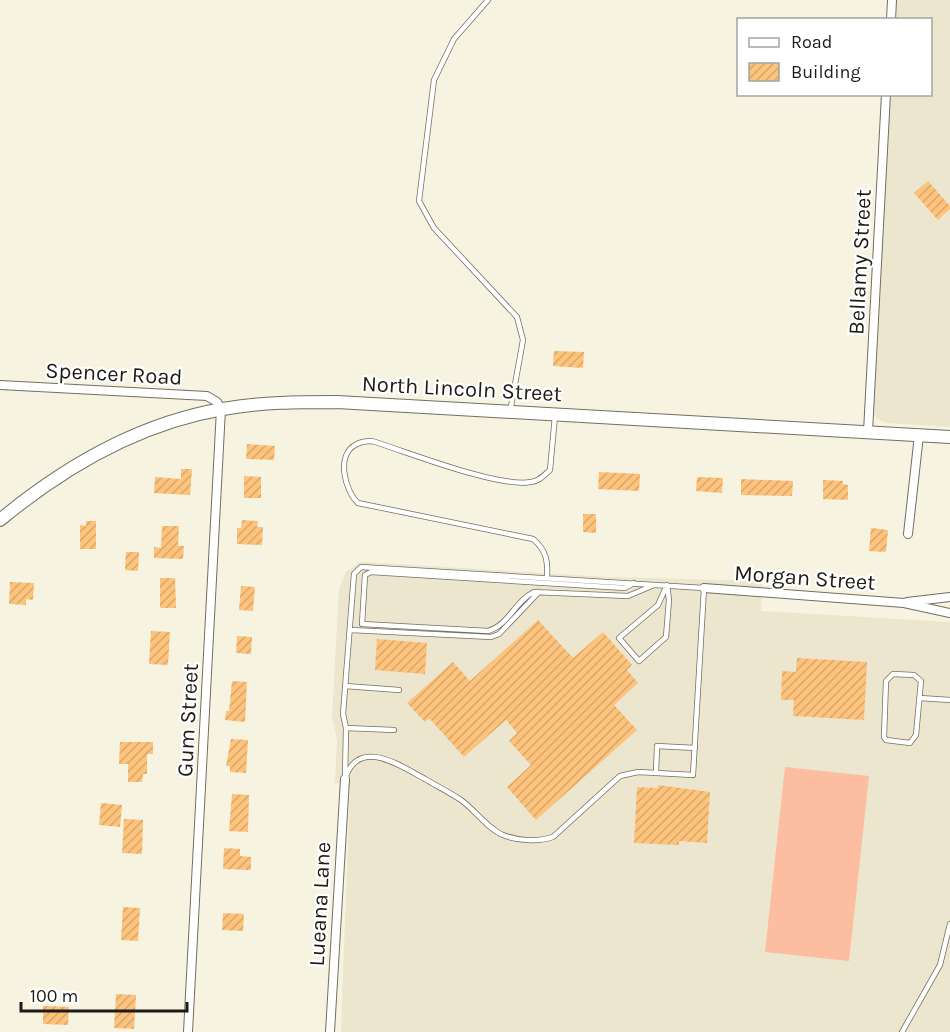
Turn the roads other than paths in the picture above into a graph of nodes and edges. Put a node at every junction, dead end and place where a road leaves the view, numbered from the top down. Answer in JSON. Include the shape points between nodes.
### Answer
{"nodes":[{"id":1,"x":488,"y":0,"type":"edge"},
{"id":2,"x":892,"y":0,"type":"edge"},
{"id":3,"x":891,"y":18,"type":"edge"},
{"id":4,"x":886,"y":96,"type":"edge"},
{"id":5,"x":0,"y":386,"type":"edge"},
{"id":6,"x":221,"y":409,"type":"junction"},
{"id":7,"x":510,"y":412,"type":"junction"},
{"id":8,"x":555,"y":414,"type":"junction"},
{"id":9,"x":868,"y":432,"type":"junction"},
{"id":10,"x":919,"y":435,"type":"junction"},
{"id":11,"x":950,"y":436,"type":"edge"},
{"id":12,"x":0,"y":520,"type":"edge"},
{"id":13,"x":908,"y":534,"type":"dead end"},
{"id":14,"x":547,"y":577,"type":"junction"},
{"id":15,"x":634,"y":583,"type":"junction"},
{"id":16,"x":656,"y":584,"type":"junction"},
{"id":17,"x":667,"y":585,"type":"junction"},
{"id":18,"x":704,"y":588,"type":"junction"},
{"id":19,"x":541,"y":591,"type":"junction"},
{"id":20,"x":950,"y":597,"type":"edge"},
{"id":21,"x":904,"y":603,"type":"junction"},
{"id":22,"x":950,"y":614,"type":"edge"},
{"id":23,"x":351,"y":630,"type":"junction"},
{"id":24,"x":345,"y":686,"type":"junction"},
{"id":25,"x":399,"y":690,"type":"dead end"},
{"id":26,"x":920,"y":698,"type":"junction"},
{"id":27,"x":950,"y":700,"type":"edge"},
{"id":28,"x":346,"y":728,"type":"junction"},
{"id":29,"x":394,"y":730,"type":"dead end"},
{"id":30,"x":695,"y":748,"type":"junction"},
{"id":31,"x":656,"y":773,"type":"junction"},
{"id":32,"x":345,"y":779,"type":"junction"},
{"id":33,"x":950,"y":924,"type":"edge"},
{"id":34,"x":188,"y":1032,"type":"edge"},
{"id":35,"x":330,"y":1032,"type":"edge"},
{"id":36,"x":902,"y":1032,"type":"edge"}],
"edges":[{"from":1,"to":7,"type":"lane","via":[[454,39],[434,80],[419,201],[434,228],[517,317],[523,340]]},
{"from":2,"to":3,"type":"street"},
{"from":4,"to":9,"type":"street","name":"Bellamy Street"},
{"from":5,"to":6,"type":"street","name":"Spencer Road","via":[[207,396]]},
{"from":6,"to":7,"type":"street","name":"North Lincoln Street","via":[[278,402],[337,402]]},
{"from":6,"to":12,"type":"street","name":"North Lincoln Street","via":[[165,425],[108,448],[59,475]]},
{"from":6,"to":34,"type":"street","name":"Gum Street"},
{"from":7,"to":8,"type":"street","name":"North Lincoln Street"},
{"from":8,"to":9,"type":"street","name":"North Lincoln Street"},
{"from":8,"to":14,"type":"lane","via":[[550,470],[531,482],[506,483],[372,441],[356,444],[346,460],[345,482],[349,495],[358,503],[533,539],[542,547],[548,562]]},
{"from":9,"to":10,"type":"street","name":"North Lincoln Street"},
{"from":10,"to":11,"type":"street","name":"North Lincoln Street"},
{"from":10,"to":13,"type":"street"},
{"from":14,"to":15,"type":"lane"},
{"from":14,"to":23,"type":"lane","via":[[361,567],[354,574]]},
{"from":15,"to":16,"type":"lane"},
{"from":15,"to":19,"type":"lane","via":[[626,588],[371,572],[365,575],[362,624],[489,631],[501,624],[523,597]]},
{"from":16,"to":17,"type":"lane"},
{"from":16,"to":19,"type":"lane","via":[[628,596]]},
{"from":17,"to":17,"type":"lane","via":[[658,605],[620,638],[639,661],[666,637]]},
{"from":17,"to":18,"type":"lane"},
{"from":18,"to":21,"type":"street","name":"Morgan Street"},
{"from":18,"to":30,"type":"lane"},
{"from":19,"to":23,"type":"lane","via":[[499,634],[491,637]]},
{"from":20,"to":21,"type":"street","name":"Morgan Street"},
{"from":21,"to":22,"type":"street","name":"Morgan Street"},
{"from":23,"to":24,"type":"lane"},
{"from":24,"to":25,"type":"lane"},
{"from":24,"to":28,"type":"lane"},
{"from":26,"to":26,"type":"lane","via":[[919,676],[888,677],[886,740],[914,741]]},
{"from":26,"to":27,"type":"lane"},
{"from":28,"to":29,"type":"lane"},
{"from":28,"to":32,"type":"lane"},
{"from":30,"to":31,"type":"lane","via":[[693,775]]},
{"from":30,"to":31,"type":"lane","via":[[657,746]]},
{"from":31,"to":32,"type":"lane","via":[[620,776],[553,837],[540,842],[502,835],[462,801],[390,760],[375,756],[360,759],[348,768]]},
{"from":32,"to":35,"type":"street","name":"Lueana Lane"},
{"from":33,"to":36,"type":"lane","via":[[940,965]]}]}
